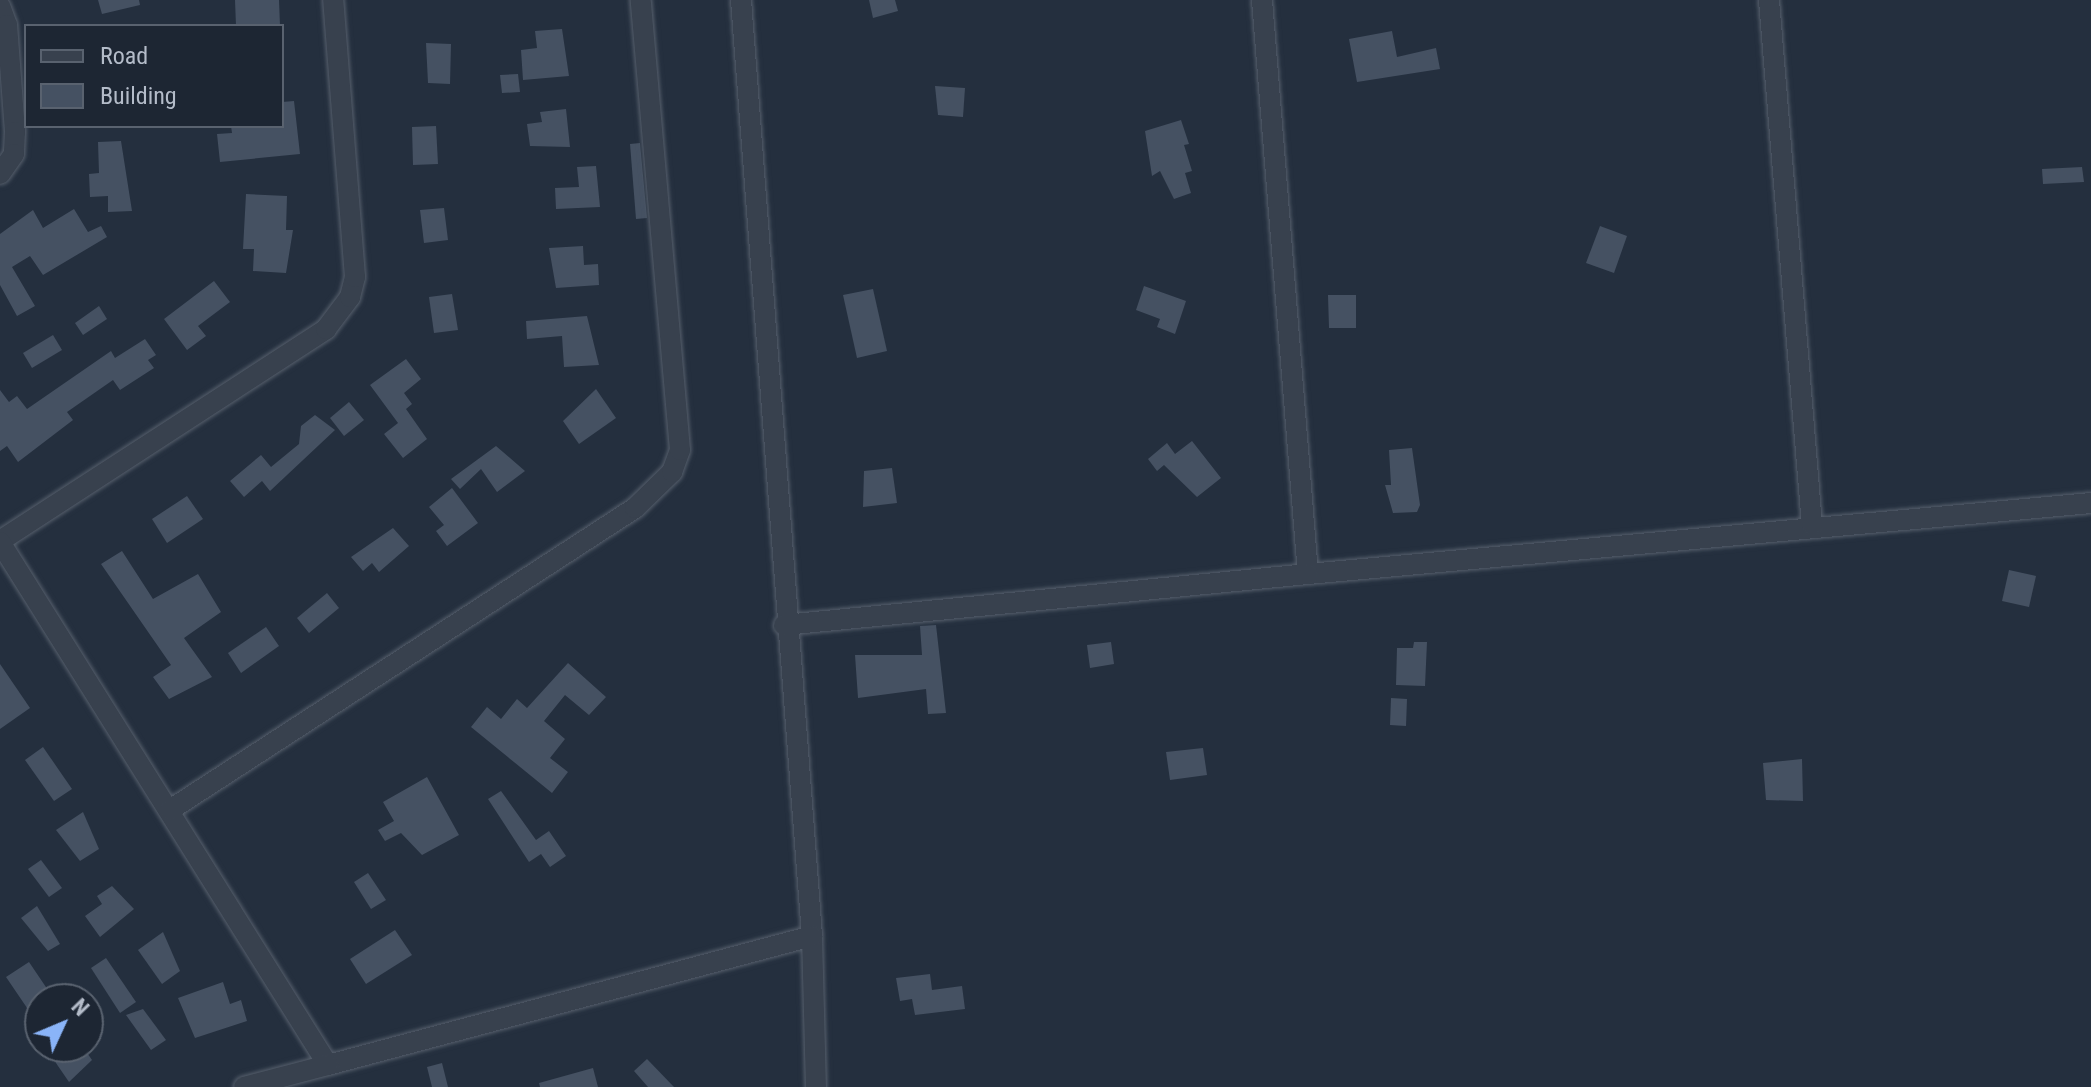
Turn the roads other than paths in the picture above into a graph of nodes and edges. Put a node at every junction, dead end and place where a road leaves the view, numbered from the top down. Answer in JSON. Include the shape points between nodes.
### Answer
{"nodes":[{"id":1,"x":335,"y":0,"type":"edge"},
{"id":2,"x":641,"y":0,"type":"edge"},
{"id":3,"x":741,"y":0,"type":"edge"},
{"id":4,"x":1262,"y":0,"type":"edge"},
{"id":5,"x":1769,"y":0,"type":"edge"},
{"id":6,"x":0,"y":6,"type":"edge"},
{"id":7,"x":0,"y":174,"type":"edge"},
{"id":8,"x":2091,"y":503,"type":"edge"},
{"id":9,"x":1812,"y":525,"type":"junction"},
{"id":10,"x":0,"y":541,"type":"edge"},
{"id":11,"x":1308,"y":574,"type":"junction"},
{"id":12,"x":784,"y":625,"type":"junction"},
{"id":13,"x":170,"y":810,"type":"junction"},
{"id":14,"x":812,"y":936,"type":"junction"},
{"id":15,"x":328,"y":1065,"type":"junction"},
{"id":16,"x":244,"y":1087,"type":"edge"},
{"id":17,"x":816,"y":1087,"type":"edge"}],
"edges":[{"from":1,"to":10,"type":"street","via":[[355,277],[350,297],[326,329]]},
{"from":2,"to":13,"type":"street","via":[[680,450],[672,472],[635,508]]},
{"from":3,"to":12,"type":"street"},
{"from":4,"to":11,"type":"street"},
{"from":5,"to":9,"type":"street"},
{"from":6,"to":7,"type":"street","via":[[7,25],[15,132],[14,154]]},
{"from":8,"to":9,"type":"street"},
{"from":9,"to":11,"type":"street"},
{"from":10,"to":13,"type":"street"},
{"from":11,"to":12,"type":"street"},
{"from":12,"to":14,"type":"street"},
{"from":13,"to":15,"type":"street"},
{"from":14,"to":15,"type":"street"},
{"from":14,"to":17,"type":"street"},
{"from":15,"to":16,"type":"street"}]}
